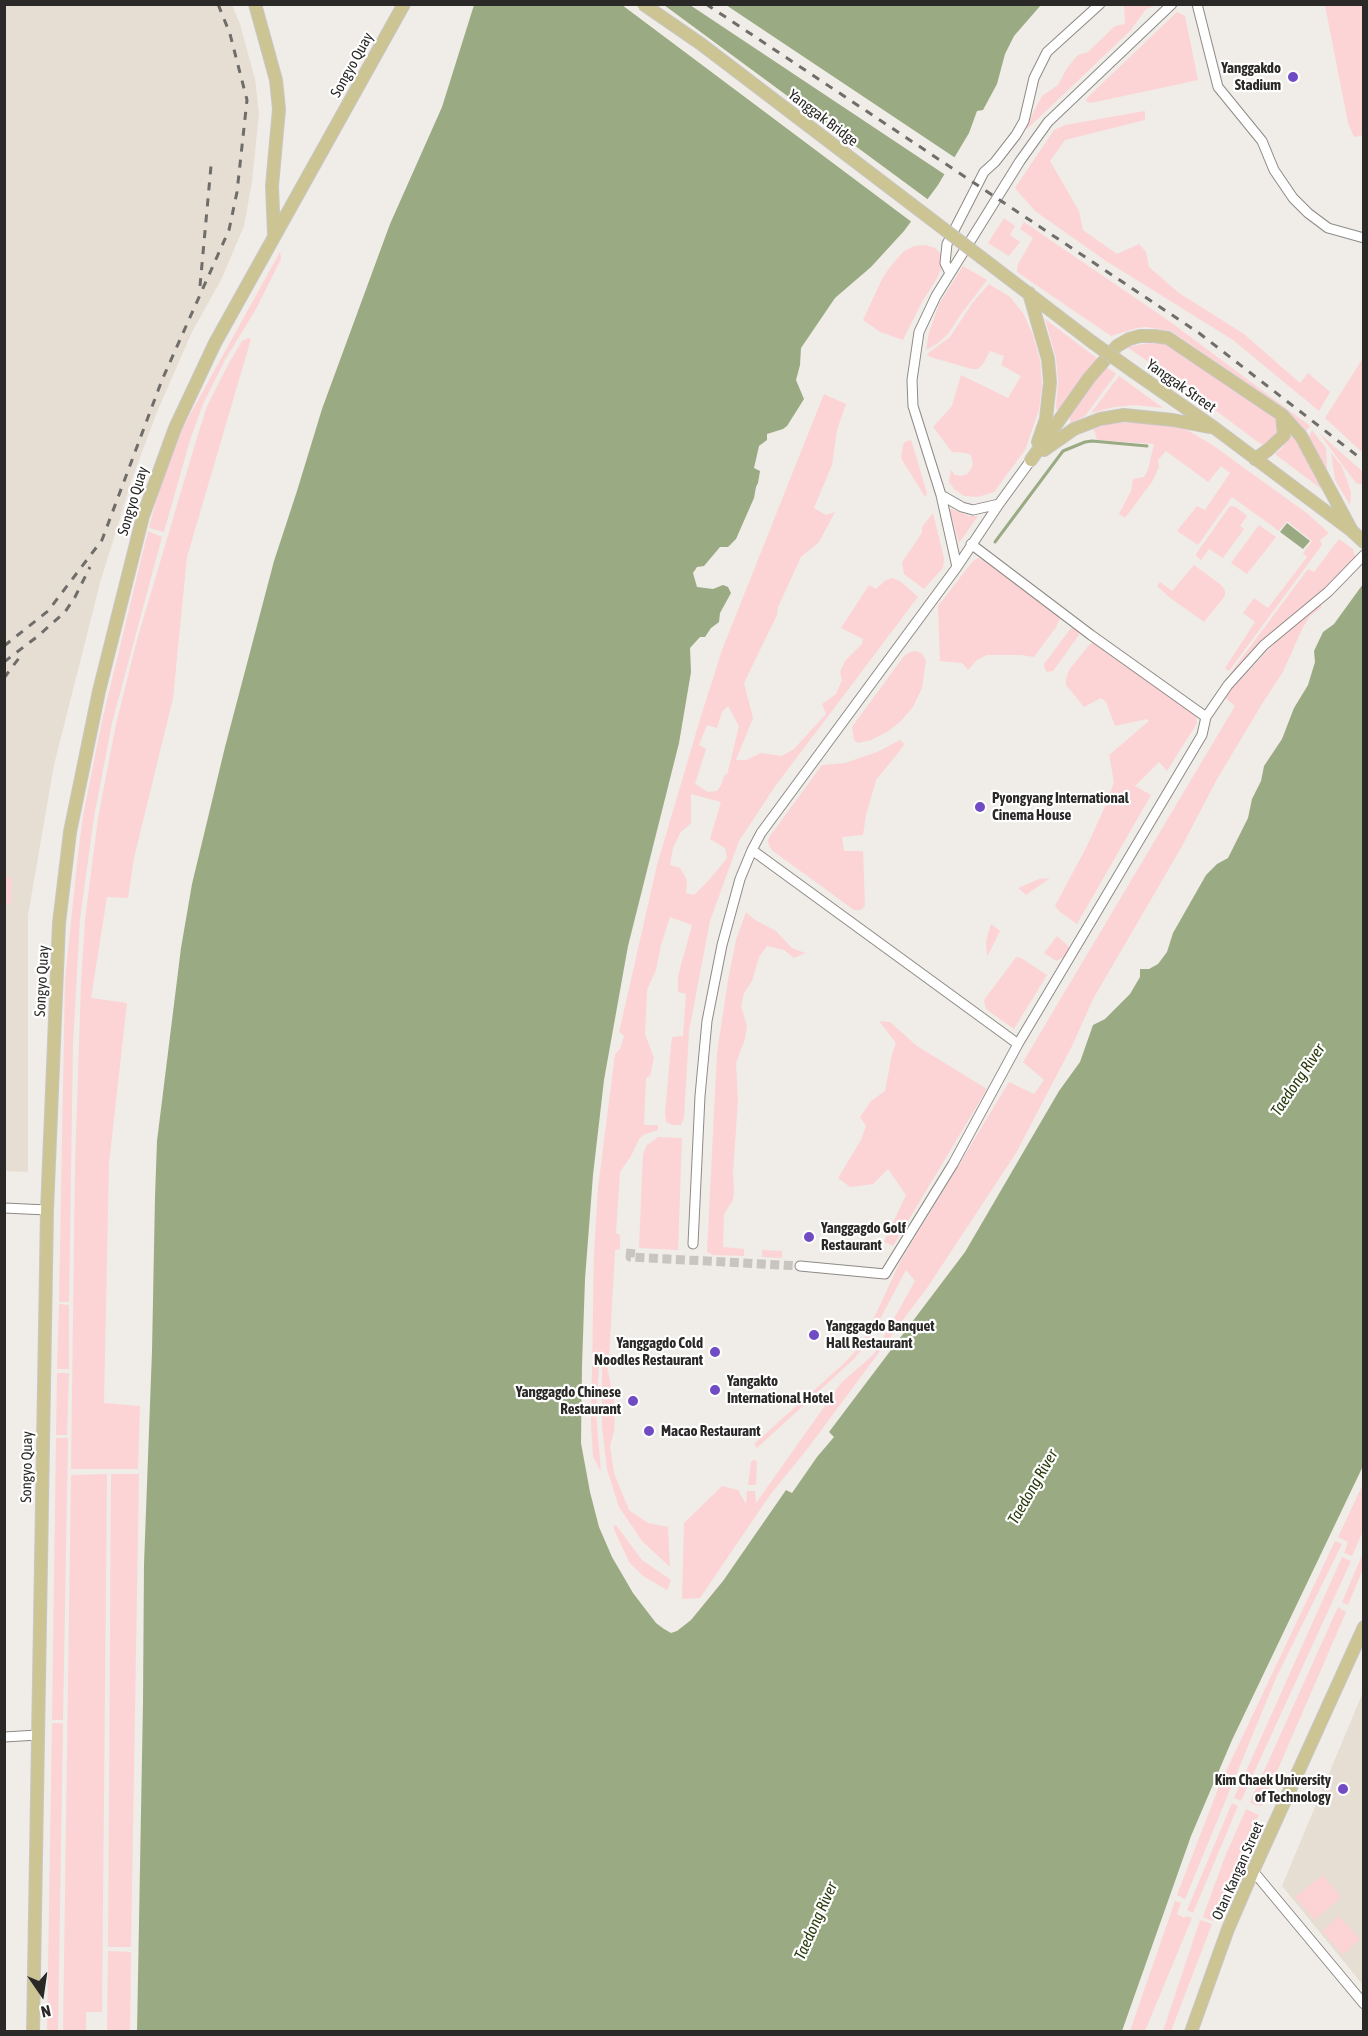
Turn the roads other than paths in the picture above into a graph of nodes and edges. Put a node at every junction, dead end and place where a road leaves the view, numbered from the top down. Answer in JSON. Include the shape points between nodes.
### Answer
{"nodes":[{"id":1,"x":255,"y":4,"type":"edge"},
{"id":2,"x":404,"y":4,"type":"edge"},
{"id":3,"x":643,"y":4,"type":"edge"},
{"id":4,"x":1100,"y":4,"type":"edge"},
{"id":5,"x":1172,"y":4,"type":"edge"},
{"id":6,"x":1197,"y":4,"type":"edge"},
{"id":7,"x":274,"y":236,"type":"junction"},
{"id":8,"x":1364,"y":238,"type":"edge"},
{"id":9,"x":982,"y":258,"type":"joint"},
{"id":10,"x":950,"y":273,"type":"junction"},
{"id":11,"x":1029,"y":293,"type":"junction"},
{"id":12,"x":1282,"y":415,"type":"junction"},
{"id":13,"x":1216,"y":429,"type":"junction"},
{"id":14,"x":1255,"y":459,"type":"junction"},
{"id":15,"x":1031,"y":460,"type":"junction"},
{"id":16,"x":941,"y":495,"type":"junction"},
{"id":17,"x":999,"y":504,"type":"junction"},
{"id":18,"x":1359,"y":538,"type":"edge"},
{"id":19,"x":971,"y":544,"type":"junction"},
{"id":20,"x":1364,"y":555,"type":"edge"},
{"id":21,"x":957,"y":567,"type":"junction"},
{"id":22,"x":1206,"y":717,"type":"junction"},
{"id":23,"x":752,"y":850,"type":"junction"},
{"id":24,"x":1018,"y":1044,"type":"junction"},
{"id":25,"x":4,"y":1208,"type":"edge"},
{"id":26,"x":47,"y":1210,"type":"junction"},
{"id":27,"x":693,"y":1244,"type":"dead end"},
{"id":28,"x":800,"y":1266,"type":"tunnel mouth"},
{"id":29,"x":1364,"y":1627,"type":"edge"},
{"id":30,"x":38,"y":1735,"type":"junction"},
{"id":31,"x":4,"y":1737,"type":"edge"},
{"id":32,"x":1253,"y":1871,"type":"junction"},
{"id":33,"x":1364,"y":2004,"type":"edge"},
{"id":34,"x":33,"y":2031,"type":"edge"},
{"id":35,"x":1191,"y":2031,"type":"edge"}],
"edges":[{"from":1,"to":7,"type":"main road","via":[[276,80],[279,109],[272,186]]},
{"from":2,"to":7,"type":"main road","name":"Songyo Quay"},
{"from":3,"to":9,"type":"main road","name":"Yanggak Bridge","bridge":true},
{"from":4,"to":10,"type":"street","via":[[1047,52],[1034,78],[1017,135],[984,172],[946,244],[945,263]]},
{"from":5,"to":10,"type":"street","via":[[1048,122]]},
{"from":6,"to":8,"type":"street","via":[[1218,87],[1262,141],[1274,170],[1293,198],[1328,228]]},
{"from":7,"to":26,"type":"main road","name":"Songyo Quay","via":[[215,343],[160,466],[143,516],[99,692],[69,832],[59,923]]},
{"from":9,"to":11,"type":"main road","name":"Yanggak Street"},
{"from":10,"to":16,"type":"street","via":[[919,332],[912,380],[914,406]]},
{"from":11,"to":13,"type":"main road","name":"Yanggak Street","bridge":true},
{"from":11,"to":15,"type":"main road","via":[[1048,360],[1050,382],[1046,419]]},
{"from":12,"to":14,"type":"main road","via":[[1284,435]]},
{"from":12,"to":15,"type":"main road","via":[[1168,338],[1140,336],[1117,346],[1106,358]]},
{"from":12,"to":18,"type":"main road","via":[[1301,436]]},
{"from":13,"to":14,"type":"main road","name":"Yanggak Street"},
{"from":13,"to":15,"type":"main road","via":[[1124,415],[1074,429]]},
{"from":14,"to":18,"type":"main road","name":"Yanggak Street"},
{"from":15,"to":17,"type":"street"},
{"from":16,"to":17,"type":"street","via":[[974,510]]},
{"from":16,"to":21,"type":"street"},
{"from":17,"to":19,"type":"street"},
{"from":19,"to":21,"type":"street"},
{"from":19,"to":22,"type":"street"},
{"from":20,"to":22,"type":"street","via":[[1328,592],[1264,645]]},
{"from":21,"to":23,"type":"street"},
{"from":22,"to":24,"type":"street","via":[[1202,735]]},
{"from":23,"to":24,"type":"street"},
{"from":23,"to":27,"type":"street","via":[[722,945],[707,1021]]},
{"from":24,"to":28,"type":"street","via":[[885,1274]]},
{"from":25,"to":26,"type":"street"},
{"from":26,"to":30,"type":"main road","name":"Songyo Quay"},
{"from":29,"to":32,"type":"main road","name":"Otan Kangan Street"},
{"from":30,"to":31,"type":"street"},
{"from":30,"to":34,"type":"main road","name":"Songyo Quay"},
{"from":32,"to":33,"type":"street"},
{"from":32,"to":35,"type":"main road","name":"Otan Kangan Street"}]}
